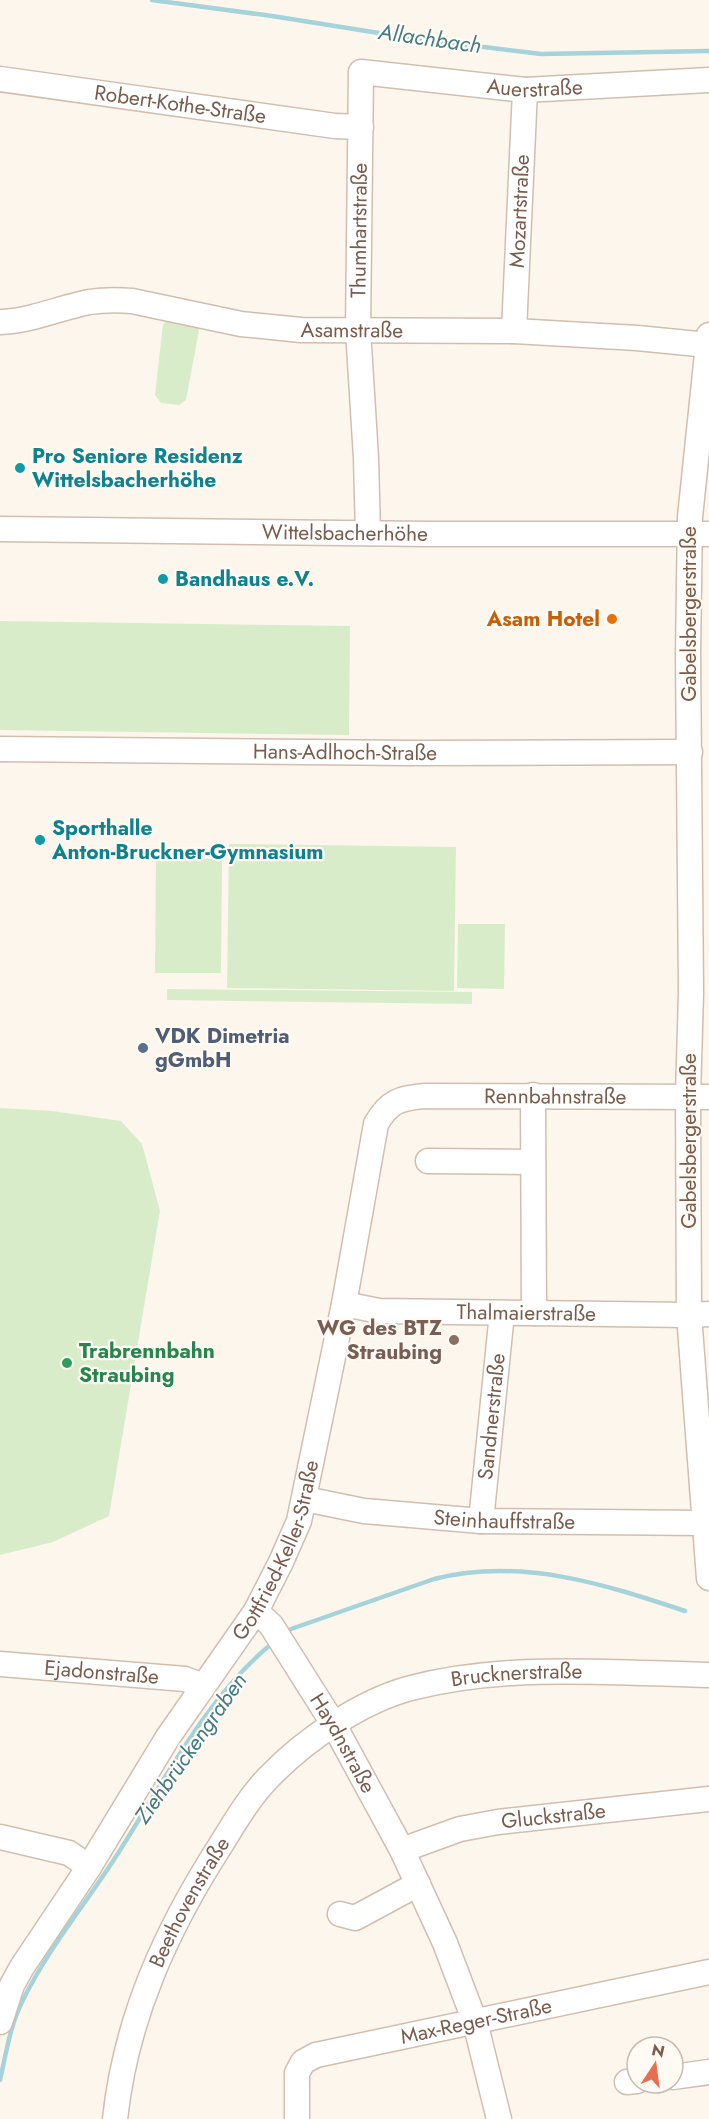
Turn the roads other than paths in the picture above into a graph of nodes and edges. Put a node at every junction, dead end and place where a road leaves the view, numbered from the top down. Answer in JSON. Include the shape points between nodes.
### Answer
{"nodes":[{"id":1,"x":361,"y":72,"type":"joint"},
{"id":2,"x":0,"y":79,"type":"edge"},
{"id":3,"x":709,"y":80,"type":"edge"},
{"id":4,"x":525,"y":90,"type":"junction"},
{"id":5,"x":361,"y":127,"type":"junction"},
{"id":6,"x":0,"y":322,"type":"edge"},
{"id":7,"x":358,"y":330,"type":"junction"},
{"id":8,"x":514,"y":331,"type":"junction"},
{"id":9,"x":709,"y":340,"type":"edge"},
{"id":10,"x":0,"y":529,"type":"edge"},
{"id":11,"x":368,"y":533,"type":"junction"},
{"id":12,"x":699,"y":534,"type":"edge"},
{"id":13,"x":699,"y":715,"type":"edge"},
{"id":14,"x":0,"y":749,"type":"edge"},
{"id":15,"x":690,"y":752,"type":"junction"},
{"id":16,"x":533,"y":1095,"type":"junction"},
{"id":17,"x":699,"y":1097,"type":"edge"},
{"id":18,"x":404,"y":1098,"type":"joint"},
{"id":19,"x":428,"y":1161,"type":"dead end"},
{"id":20,"x":533,"y":1162,"type":"junction"},
{"id":21,"x":344,"y":1304,"type":"junction"},
{"id":22,"x":502,"y":1313,"type":"junction"},
{"id":23,"x":534,"y":1313,"type":"junction"},
{"id":24,"x":699,"y":1315,"type":"edge"},
{"id":25,"x":305,"y":1499,"type":"junction"},
{"id":26,"x":705,"y":1510,"type":"edge"},
{"id":27,"x":481,"y":1521,"type":"junction"},
{"id":28,"x":709,"y":1570,"type":"edge"},
{"id":29,"x":270,"y":1626,"type":"junction"},
{"id":30,"x":0,"y":1664,"type":"edge"},
{"id":31,"x":709,"y":1675,"type":"edge"},
{"id":32,"x":203,"y":1686,"type":"junction"},
{"id":33,"x":334,"y":1725,"type":"junction"},
{"id":34,"x":709,"y":1798,"type":"edge"},
{"id":35,"x":0,"y":1837,"type":"edge"},
{"id":36,"x":402,"y":1850,"type":"junction"},
{"id":37,"x":89,"y":1867,"type":"junction"},
{"id":38,"x":418,"y":1884,"type":"junction"},
{"id":39,"x":340,"y":1914,"type":"dead end"},
{"id":40,"x":709,"y":1972,"type":"edge"},
{"id":41,"x":0,"y":2022,"type":"edge"},
{"id":42,"x":475,"y":2022,"type":"junction"},
{"id":43,"x":709,"y":2072,"type":"edge"},
{"id":44,"x":685,"y":2075,"type":"edge"},
{"id":45,"x":115,"y":2119,"type":"edge"},
{"id":46,"x":297,"y":2119,"type":"edge"},
{"id":47,"x":499,"y":2119,"type":"edge"}],
"edges":[{"from":1,"to":4,"type":"street","name":"Auerstraße"},
{"from":1,"to":5,"type":"street","name":"Thumhartstraße"},
{"from":2,"to":5,"type":"street","name":"Robert-Kothe-Straße"},
{"from":3,"to":4,"type":"street","name":"Auerstraße"},
{"from":4,"to":8,"type":"street","name":"Mozartstraße"},
{"from":5,"to":7,"type":"street","name":"Thumhartstraße"},
{"from":6,"to":7,"type":"street","name":"Asamstraße","via":[[117,300],[241,324]]},
{"from":7,"to":8,"type":"street","name":"Asamstraße"},
{"from":7,"to":11,"type":"street","name":"Thumhartstraße"},
{"from":8,"to":9,"type":"street","name":"Asamstraße"},
{"from":9,"to":12,"type":"street","name":"Gabelsbergerstraße"},
{"from":10,"to":11,"type":"street","name":"Wittelsbacherhöhe"},
{"from":11,"to":12,"type":"street","name":"Wittelsbacherhöhe"},
{"from":12,"to":13,"type":"street","name":"Gabelsbergerstraße"},
{"from":13,"to":15,"type":"street","name":"Gabelsbergerstraße"},
{"from":14,"to":15,"type":"street","name":"Hans-Adlhoch-Straße"},
{"from":15,"to":17,"type":"street","name":"Gabelsbergerstraße","via":[[691,993]]},
{"from":16,"to":17,"type":"street","name":"Rennbahnstraße"},
{"from":16,"to":18,"type":"street","name":"Rennbahnstraße"},
{"from":16,"to":20,"type":"street"},
{"from":17,"to":24,"type":"street","name":"Gabelsbergerstraße"},
{"from":18,"to":21,"type":"street","name":"Gottfried-Keller-Straße","via":[[392,1103],[376,1124]]},
{"from":19,"to":20,"type":"street"},
{"from":20,"to":23,"type":"street"},
{"from":21,"to":22,"type":"street","name":"Thalmaierstraße","via":[[379,1311]]},
{"from":21,"to":25,"type":"street","name":"Gottfried-Keller-Straße"},
{"from":22,"to":23,"type":"street","name":"Thalmaierstraße"},
{"from":22,"to":27,"type":"street","name":"Sandnerstraße"},
{"from":23,"to":24,"type":"street","name":"Thalmaierstraße"},
{"from":24,"to":26,"type":"street","name":"Gabelsbergerstraße"},
{"from":25,"to":27,"type":"street","name":"Steinhauffstraße","via":[[364,1511]]},
{"from":25,"to":29,"type":"street","name":"Gottfried-Keller-Straße","via":[[281,1562]]},
{"from":26,"to":27,"type":"street","name":"Steinhauffstraße"},
{"from":26,"to":28,"type":"street","name":"Gabelsbergerstraße"},
{"from":29,"to":32,"type":"street","name":"Gottfried-Keller-Straße"},
{"from":29,"to":33,"type":"street","name":"Haydnstraße"},
{"from":30,"to":32,"type":"street","name":"Ejadonstraße","via":[[185,1679]]},
{"from":31,"to":33,"type":"street","name":"Brucknerstraße","via":[[554,1672],[447,1680],[370,1703]]},
{"from":32,"to":37,"type":"street","name":"Gottfried-Keller-Straße"},
{"from":33,"to":36,"type":"street","name":"Haydnstraße"},
{"from":33,"to":45,"type":"street","name":"Beethovenstraße","via":[[269,1777],[202,1873],[167,1940],[129,2036]]},
{"from":34,"to":36,"type":"street","name":"Gluckstraße","via":[[498,1822],[460,1829]]},
{"from":35,"to":37,"type":"street","via":[[69,1853]]},
{"from":36,"to":38,"type":"street","name":"Haydnstraße"},
{"from":37,"to":41,"type":"street","name":"Gottfried-Keller-Straße","via":[[22,1966]]},
{"from":38,"to":39,"type":"street","via":[[355,1918]]},
{"from":38,"to":42,"type":"street","name":"Haydnstraße"},
{"from":40,"to":42,"type":"street","name":"Max-Reger-Straße"},
{"from":42,"to":46,"type":"street","name":"Max-Reger-Straße","via":[[316,2055],[303,2062],[297,2073]]},
{"from":42,"to":47,"type":"street","name":"Haydnstraße"},
{"from":43,"to":44,"type":"street"}]}
